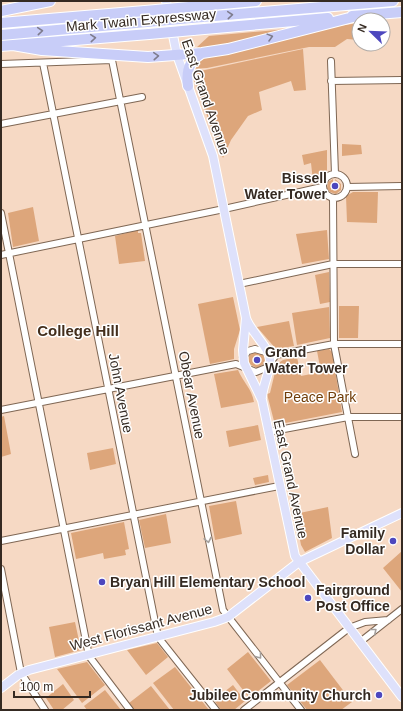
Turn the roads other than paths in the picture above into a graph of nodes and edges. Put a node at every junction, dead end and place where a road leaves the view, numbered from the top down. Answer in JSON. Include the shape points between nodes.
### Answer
{"nodes":[{"id":1,"x":50,"y":1,"type":"edge"},
{"id":2,"x":166,"y":1,"type":"edge"},
{"id":3,"x":256,"y":1,"type":"edge"},
{"id":4,"x":393,"y":1,"type":"edge"},
{"id":5,"x":1,"y":11,"type":"edge"},
{"id":6,"x":402,"y":12,"type":"edge"},
{"id":7,"x":391,"y":13,"type":"edge"},
{"id":8,"x":351,"y":17,"type":"edge"},
{"id":9,"x":351,"y":18,"type":"edge"},
{"id":10,"x":1,"y":23,"type":"edge"},
{"id":11,"x":1,"y":35,"type":"edge"},
{"id":12,"x":13,"y":45,"type":"junction"},
{"id":13,"x":1,"y":46,"type":"edge"},
{"id":14,"x":202,"y":53,"type":"junction"},
{"id":15,"x":177,"y":55,"type":"junction"},
{"id":16,"x":331,"y":61,"type":"dead end"},
{"id":17,"x":43,"y":63,"type":"junction"},
{"id":18,"x":1,"y":64,"type":"edge"},
{"id":19,"x":402,"y":80,"type":"edge"},
{"id":20,"x":331,"y":81,"type":"junction"},
{"id":21,"x":188,"y":86,"type":"junction"},
{"id":22,"x":142,"y":97,"type":"dead end"},
{"id":23,"x":121,"y":100,"type":"junction"},
{"id":24,"x":53,"y":114,"type":"junction"},
{"id":25,"x":1,"y":124,"type":"edge"},
{"id":26,"x":335,"y":174,"type":"junction"},
{"id":27,"x":402,"y":186,"type":"edge"},
{"id":28,"x":322,"y":187,"type":"junction"},
{"id":29,"x":347,"y":187,"type":"junction"},
{"id":30,"x":333,"y":198,"type":"junction"},
{"id":31,"x":224,"y":209,"type":"junction"},
{"id":32,"x":1,"y":213,"type":"edge"},
{"id":33,"x":146,"y":225,"type":"junction"},
{"id":34,"x":77,"y":240,"type":"junction"},
{"id":35,"x":9,"y":253,"type":"junction"},
{"id":36,"x":1,"y":255,"type":"edge"},
{"id":37,"x":333,"y":264,"type":"junction"},
{"id":38,"x":402,"y":264,"type":"edge"},
{"id":39,"x":239,"y":284,"type":"junction"},
{"id":40,"x":246,"y":318,"type":"junction"},
{"id":41,"x":334,"y":344,"type":"junction"},
{"id":42,"x":402,"y":344,"type":"edge"},
{"id":43,"x":272,"y":354,"type":"junction"},
{"id":44,"x":243,"y":356,"type":"junction"},
{"id":45,"x":270,"y":362,"type":"junction"},
{"id":46,"x":236,"y":364,"type":"junction"},
{"id":47,"x":245,"y":367,"type":"junction"},
{"id":48,"x":176,"y":376,"type":"junction"},
{"id":49,"x":108,"y":390,"type":"junction"},
{"id":50,"x":262,"y":400,"type":"junction"},
{"id":51,"x":39,"y":403,"type":"junction"},
{"id":52,"x":1,"y":410,"type":"edge"},
{"id":53,"x":348,"y":417,"type":"junction"},
{"id":54,"x":402,"y":417,"type":"edge"},
{"id":55,"x":268,"y":432,"type":"junction"},
{"id":56,"x":355,"y":454,"type":"dead end"},
{"id":57,"x":279,"y":486,"type":"junction"},
{"id":58,"x":200,"y":502,"type":"junction"},
{"id":59,"x":402,"y":513,"type":"edge"},
{"id":60,"x":133,"y":515,"type":"junction"},
{"id":61,"x":64,"y":528,"type":"junction"},
{"id":62,"x":1,"y":541,"type":"edge"},
{"id":63,"x":299,"y":562,"type":"junction"},
{"id":64,"x":1,"y":569,"type":"edge"},
{"id":65,"x":2,"y":580,"type":"edge"},
{"id":66,"x":402,"y":609,"type":"edge"},
{"id":67,"x":228,"y":617,"type":"junction"},
{"id":68,"x":388,"y":620,"type":"junction"},
{"id":69,"x":349,"y":628,"type":"junction"},
{"id":70,"x":158,"y":637,"type":"junction"},
{"id":71,"x":360,"y":642,"type":"junction"},
{"id":72,"x":89,"y":656,"type":"junction"},
{"id":73,"x":21,"y":673,"type":"junction"},
{"id":74,"x":279,"y":682,"type":"junction"},
{"id":75,"x":1,"y":688,"type":"edge"},
{"id":76,"x":402,"y":697,"type":"edge"},
{"id":77,"x":46,"y":710,"type":"edge"},
{"id":78,"x":130,"y":710,"type":"edge"},
{"id":79,"x":216,"y":710,"type":"edge"},
{"id":80,"x":244,"y":710,"type":"edge"},
{"id":81,"x":301,"y":710,"type":"edge"}],
"edges":[{"from":1,"to":5,"type":"highway"},
{"from":2,"to":15,"type":"main road","name":"East Grand Avenue"},
{"from":3,"to":10,"type":"highway","name":"Mark Twain Expressway","bridge":true},
{"from":11,"to":4,"type":"highway","one_way":true,"bridge":true},
{"from":6,"to":7,"type":"highway","name":"Mark Twain Expressway"},
{"from":12,"to":8,"type":"highway","name":"Mark Twain Expressway","one_way":true,"bridge":true},
{"from":14,"to":9,"type":"highway","one_way":true,"via":[[228,49]]},
{"from":12,"to":13,"type":"highway","name":"Mark Twain Expressway"},
{"from":12,"to":15,"type":"highway","one_way":true,"via":[[42,50],[136,56]]},
{"from":14,"to":15,"type":"highway"},
{"from":14,"to":21,"type":"highway","via":[[189,66]]},
{"from":15,"to":21,"type":"main road","name":"East Grand Avenue"},
{"from":16,"to":20,"type":"street"},
{"from":17,"to":18,"type":"street"},
{"from":17,"to":23,"type":"street","name":"Obear Avenue","via":[[112,60]]},
{"from":17,"to":24,"type":"street","name":"John Avenue"},
{"from":19,"to":20,"type":"street"},
{"from":20,"to":26,"type":"street"},
{"from":21,"to":31,"type":"main road","name":"East Grand Avenue","via":[[211,146]]},
{"from":22,"to":23,"type":"street"},
{"from":23,"to":24,"type":"street"},
{"from":23,"to":33,"type":"street","name":"Obear Avenue"},
{"from":24,"to":25,"type":"street"},
{"from":24,"to":34,"type":"street","name":"John Avenue"},
{"from":26,"to":28,"type":"street","via":[[327,177]]},
{"from":26,"to":29,"type":"street","via":[[343,178]]},
{"from":27,"to":29,"type":"street"},
{"from":28,"to":30,"type":"street","via":[[326,194]]},
{"from":28,"to":31,"type":"street"},
{"from":29,"to":30,"type":"street","via":[[342,196]]},
{"from":30,"to":37,"type":"street"},
{"from":31,"to":33,"type":"street"},
{"from":31,"to":39,"type":"main road","name":"East Grand Avenue"},
{"from":32,"to":35,"type":"street"},
{"from":33,"to":34,"type":"street"},
{"from":33,"to":48,"type":"street","name":"Obear Avenue"},
{"from":34,"to":35,"type":"street"},
{"from":34,"to":49,"type":"street","name":"John Avenue"},
{"from":35,"to":36,"type":"street"},
{"from":35,"to":51,"type":"street"},
{"from":37,"to":38,"type":"street"},
{"from":37,"to":39,"type":"street"},
{"from":37,"to":41,"type":"street"},
{"from":39,"to":40,"type":"main road","name":"East Grand Avenue"},
{"from":40,"to":43,"type":"main road","name":"East Grand Avenue","via":[[251,331]]},
{"from":40,"to":44,"type":"main road","name":"East Grand Avenue"},
{"from":41,"to":42,"type":"street"},
{"from":41,"to":43,"type":"street"},
{"from":41,"to":53,"type":"street"},
{"from":43,"to":44,"type":"street","via":[[255,349]]},
{"from":43,"to":45,"type":"main road","name":"East Grand Avenue"},
{"from":44,"to":46,"type":"street"},
{"from":44,"to":47,"type":"main road","name":"East Grand Avenue"},
{"from":45,"to":47,"type":"street","via":[[263,370],[256,372]]},
{"from":45,"to":50,"type":"main road","name":"East Grand Avenue","via":[[262,390]]},
{"from":46,"to":47,"type":"street"},
{"from":46,"to":48,"type":"street"},
{"from":47,"to":50,"type":"main road","name":"East Grand Avenue"},
{"from":48,"to":49,"type":"street"},
{"from":48,"to":58,"type":"street","name":"Obear Avenue"},
{"from":49,"to":51,"type":"street"},
{"from":49,"to":60,"type":"street","name":"John Avenue"},
{"from":50,"to":55,"type":"main road","name":"East Grand Avenue"},
{"from":51,"to":52,"type":"street"},
{"from":51,"to":61,"type":"street"},
{"from":53,"to":54,"type":"street"},
{"from":53,"to":55,"type":"street"},
{"from":53,"to":56,"type":"street"},
{"from":55,"to":57,"type":"main road","name":"East Grand Avenue"},
{"from":57,"to":58,"type":"street"},
{"from":57,"to":63,"type":"main road","name":"East Grand Avenue","via":[[292,548]]},
{"from":58,"to":60,"type":"street"},
{"from":58,"to":67,"type":"street","name":"Obear Avenue","one_way":true,"via":[[222,610]]},
{"from":59,"to":63,"type":"main road","name":"West Florissant Avenue"},
{"from":60,"to":61,"type":"street"},
{"from":60,"to":70,"type":"street","name":"John Avenue"},
{"from":61,"to":62,"type":"street"},
{"from":61,"to":72,"type":"street"},
{"from":63,"to":67,"type":"main road","name":"West Florissant Avenue"},
{"from":63,"to":69,"type":"main road","name":"East Grand Avenue"},
{"from":64,"to":65,"type":"street"},
{"from":65,"to":73,"type":"street"},
{"from":66,"to":68,"type":"street"},
{"from":67,"to":70,"type":"main road","name":"West Florissant Avenue"},
{"from":67,"to":74,"type":"street","name":"Obear Avenue","one_way":true},
{"from":68,"to":69,"type":"street","via":[[365,622]]},
{"from":71,"to":68,"type":"street","one_way":true},
{"from":69,"to":71,"type":"main road","name":"East Grand Avenue"},
{"from":69,"to":74,"type":"street"},
{"from":70,"to":72,"type":"main road","name":"West Florissant Avenue"},
{"from":70,"to":79,"type":"street","name":"John Avenue"},
{"from":71,"to":76,"type":"main road","name":"East Grand Avenue"},
{"from":72,"to":73,"type":"main road","name":"West Florissant Avenue"},
{"from":72,"to":78,"type":"street"},
{"from":73,"to":75,"type":"main road","name":"West Florissant Avenue"},
{"from":73,"to":77,"type":"street"},
{"from":74,"to":80,"type":"street"},
{"from":74,"to":81,"type":"street","name":"Obear Avenue"}]}
